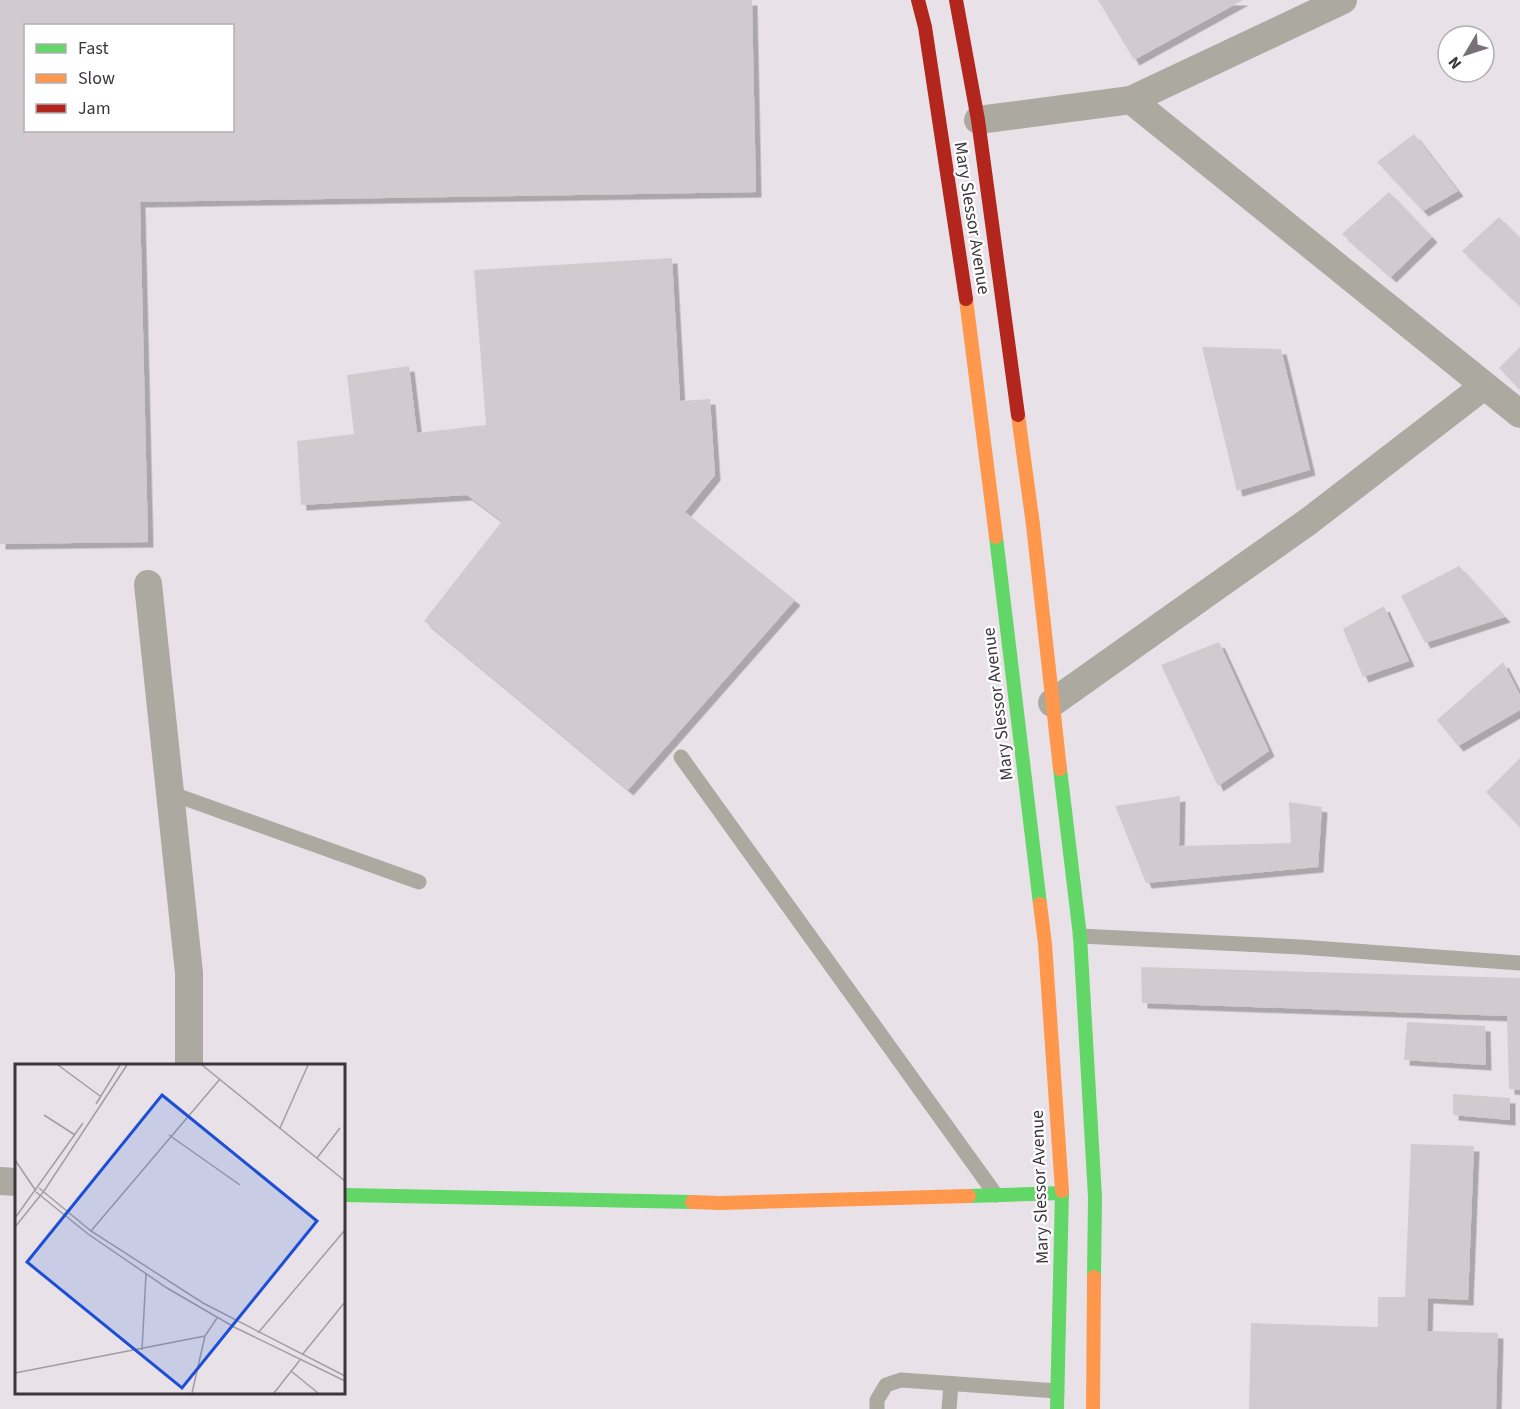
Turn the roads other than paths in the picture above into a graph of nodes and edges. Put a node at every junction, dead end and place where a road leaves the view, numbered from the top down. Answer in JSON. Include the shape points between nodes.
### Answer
{"nodes":[{"id":1,"x":918,"y":0,"type":"edge"},
{"id":2,"x":956,"y":0,"type":"edge"},
{"id":3,"x":1342,"y":0,"type":"edge"},
{"id":4,"x":1131,"y":100,"type":"junction"},
{"id":5,"x":978,"y":120,"type":"junction"},
{"id":6,"x":1484,"y":386,"type":"junction"},
{"id":7,"x":1520,"y":414,"type":"edge"},
{"id":8,"x":148,"y":584,"type":"dead end"},
{"id":9,"x":1052,"y":703,"type":"junction"},
{"id":10,"x":681,"y":757,"type":"dead end"},
{"id":11,"x":170,"y":793,"type":"junction"},
{"id":12,"x":419,"y":882,"type":"dead end"},
{"id":13,"x":1080,"y":936,"type":"junction"},
{"id":14,"x":1520,"y":963,"type":"edge"},
{"id":15,"x":189,"y":1064,"type":"edge"},
{"id":16,"x":0,"y":1181,"type":"edge"},
{"id":17,"x":15,"y":1182,"type":"edge"},
{"id":18,"x":1062,"y":1193,"type":"junction"},
{"id":19,"x":345,"y":1195,"type":"edge"},
{"id":20,"x":996,"y":1195,"type":"junction"},
{"id":21,"x":951,"y":1384,"type":"junction"},
{"id":22,"x":1057,"y":1391,"type":"junction"},
{"id":23,"x":877,"y":1409,"type":"edge"},
{"id":24,"x":949,"y":1409,"type":"edge"},
{"id":25,"x":1057,"y":1409,"type":"edge"},
{"id":26,"x":1093,"y":1409,"type":"edge"}],
"edges":[{"from":1,"to":18,"type":"main road","name":"Mary Slessor Avenue","via":[[961,261],[988,468],[1045,944]]},
{"from":2,"to":5,"type":"main road","name":"Mary Slessor Avenue"},
{"from":3,"to":4,"type":"street"},
{"from":4,"to":5,"type":"street"},
{"from":4,"to":6,"type":"street"},
{"from":5,"to":9,"type":"main road","name":"Mary Slessor Avenue","via":[[1033,525]]},
{"from":6,"to":7,"type":"street"},
{"from":6,"to":9,"type":"street","via":[[1309,521]]},
{"from":8,"to":11,"type":"street"},
{"from":9,"to":13,"type":"main road","name":"Mary Slessor Avenue"},
{"from":10,"to":20,"type":"lane"},
{"from":11,"to":12,"type":"lane"},
{"from":11,"to":15,"type":"street","via":[[189,973]]},
{"from":13,"to":14,"type":"lane"},
{"from":13,"to":26,"type":"main road","name":"Mary Slessor Avenue","via":[[1095,1197]]},
{"from":16,"to":17,"type":"street"},
{"from":18,"to":20,"type":"main road"},
{"from":18,"to":22,"type":"main road","name":"Mary Slessor Avenue"},
{"from":19,"to":20,"type":"main road","via":[[720,1203]]},
{"from":21,"to":22,"type":"lane"},
{"from":21,"to":23,"type":"lane","via":[[902,1380],[886,1385],[877,1400]]},
{"from":21,"to":24,"type":"lane"},
{"from":22,"to":25,"type":"main road","name":"Mary Slessor Avenue"}]}
